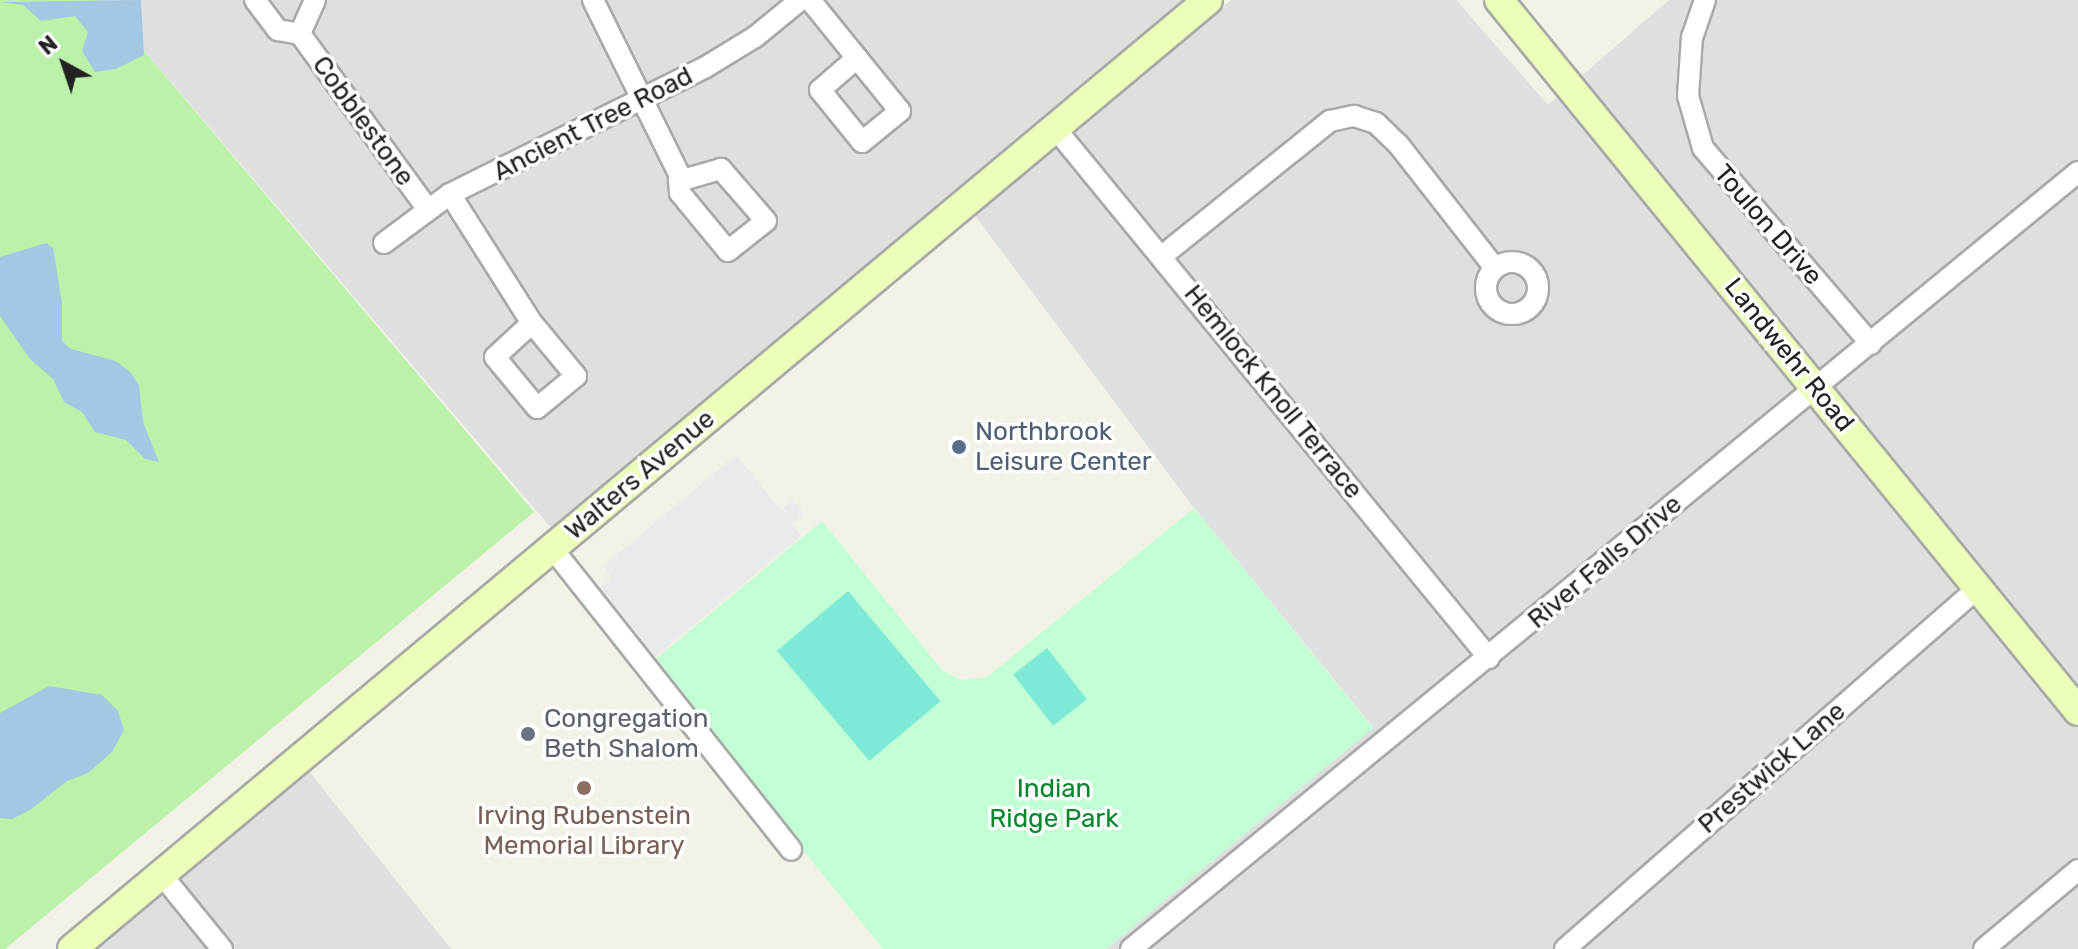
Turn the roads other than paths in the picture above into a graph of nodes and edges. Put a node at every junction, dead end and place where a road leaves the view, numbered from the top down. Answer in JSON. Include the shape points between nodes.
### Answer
{"nodes":[{"id":1,"x":255,"y":0,"type":"edge"},
{"id":2,"x":315,"y":0,"type":"edge"},
{"id":3,"x":593,"y":0,"type":"edge"},
{"id":4,"x":800,"y":0,"type":"edge"},
{"id":5,"x":810,"y":0,"type":"edge"},
{"id":6,"x":1208,"y":0,"type":"edge"},
{"id":7,"x":1499,"y":0,"type":"edge"},
{"id":8,"x":1705,"y":0,"type":"edge"},
{"id":9,"x":300,"y":34,"type":"junction"},
{"id":10,"x":857,"y":58,"type":"dead end"},
{"id":11,"x":643,"y":102,"type":"junction"},
{"id":12,"x":1055,"y":128,"type":"junction"},
{"id":13,"x":2078,"y":172,"type":"edge"},
{"id":14,"x":679,"y":181,"type":"dead end"},
{"id":15,"x":450,"y":194,"type":"junction"},
{"id":16,"x":426,"y":207,"type":"junction"},
{"id":17,"x":384,"y":243,"type":"dead end"},
{"id":18,"x":1162,"y":256,"type":"junction"},
{"id":19,"x":1495,"y":268,"type":"dead end"},
{"id":20,"x":532,"y":323,"type":"dead end"},
{"id":21,"x":1871,"y":344,"type":"junction"},
{"id":22,"x":1816,"y":387,"type":"junction"},
{"id":23,"x":552,"y":548,"type":"junction"},
{"id":24,"x":1979,"y":587,"type":"junction"},
{"id":25,"x":1489,"y":658,"type":"junction"},
{"id":26,"x":2074,"y":697,"type":"edge"},
{"id":27,"x":791,"y":850,"type":"dead end"},
{"id":28,"x":2078,"y":870,"type":"edge"},
{"id":29,"x":161,"y":874,"type":"junction"},
{"id":30,"x":72,"y":949,"type":"edge"},
{"id":31,"x":222,"y":949,"type":"edge"},
{"id":32,"x":1131,"y":949,"type":"edge"},
{"id":33,"x":1565,"y":949,"type":"edge"},
{"id":34,"x":1984,"y":949,"type":"edge"}],
"edges":[{"from":1,"to":9,"type":"street","name":"Cobblestone","via":[[278,30]]},
{"from":2,"to":9,"type":"street","name":"Cobblestone"},
{"from":3,"to":11,"type":"street"},
{"from":4,"to":11,"type":"street","name":"Ancient Tree Road","via":[[755,37]]},
{"from":5,"to":10,"type":"street"},
{"from":6,"to":12,"type":"main road","name":"Walters Avenue"},
{"from":7,"to":22,"type":"main road","name":"Landwehr Road"},
{"from":8,"to":21,"type":"street","name":"Toulon Drive","via":[[1692,37],[1688,96],[1703,148]]},
{"from":9,"to":16,"type":"street","name":"Cobblestone"},
{"from":11,"to":14,"type":"street"},
{"from":11,"to":15,"type":"street","name":"Ancient Tree Road"},
{"from":12,"to":18,"type":"street","name":"Hemlock Knoll Terrace"},
{"from":12,"to":23,"type":"main road","name":"Walters Avenue"},
{"from":13,"to":21,"type":"street","name":"River Falls Drive"},
{"from":15,"to":16,"type":"street","name":"Ancient Tree Road"},
{"from":15,"to":20,"type":"street"},
{"from":16,"to":17,"type":"street","name":"Ancient Tree Road"},
{"from":18,"to":19,"type":"street","via":[[1330,121],[1354,116],[1376,123],[1398,144]]},
{"from":18,"to":25,"type":"street","name":"Hemlock Knoll Terrace"},
{"from":21,"to":22,"type":"street","name":"River Falls Drive"},
{"from":22,"to":24,"type":"main road","name":"Landwehr Road"},
{"from":22,"to":25,"type":"street","name":"River Falls Drive"},
{"from":23,"to":27,"type":"street"},
{"from":23,"to":29,"type":"main road","name":"Walters Avenue"},
{"from":24,"to":26,"type":"main road","name":"Landwehr Road"},
{"from":24,"to":33,"type":"street","name":"Prestwick Lane"},
{"from":25,"to":32,"type":"street","name":"River Falls Drive","via":[[1385,736]]},
{"from":28,"to":34,"type":"street"},
{"from":29,"to":30,"type":"main road","name":"Walters Avenue"},
{"from":29,"to":31,"type":"street"}]}
